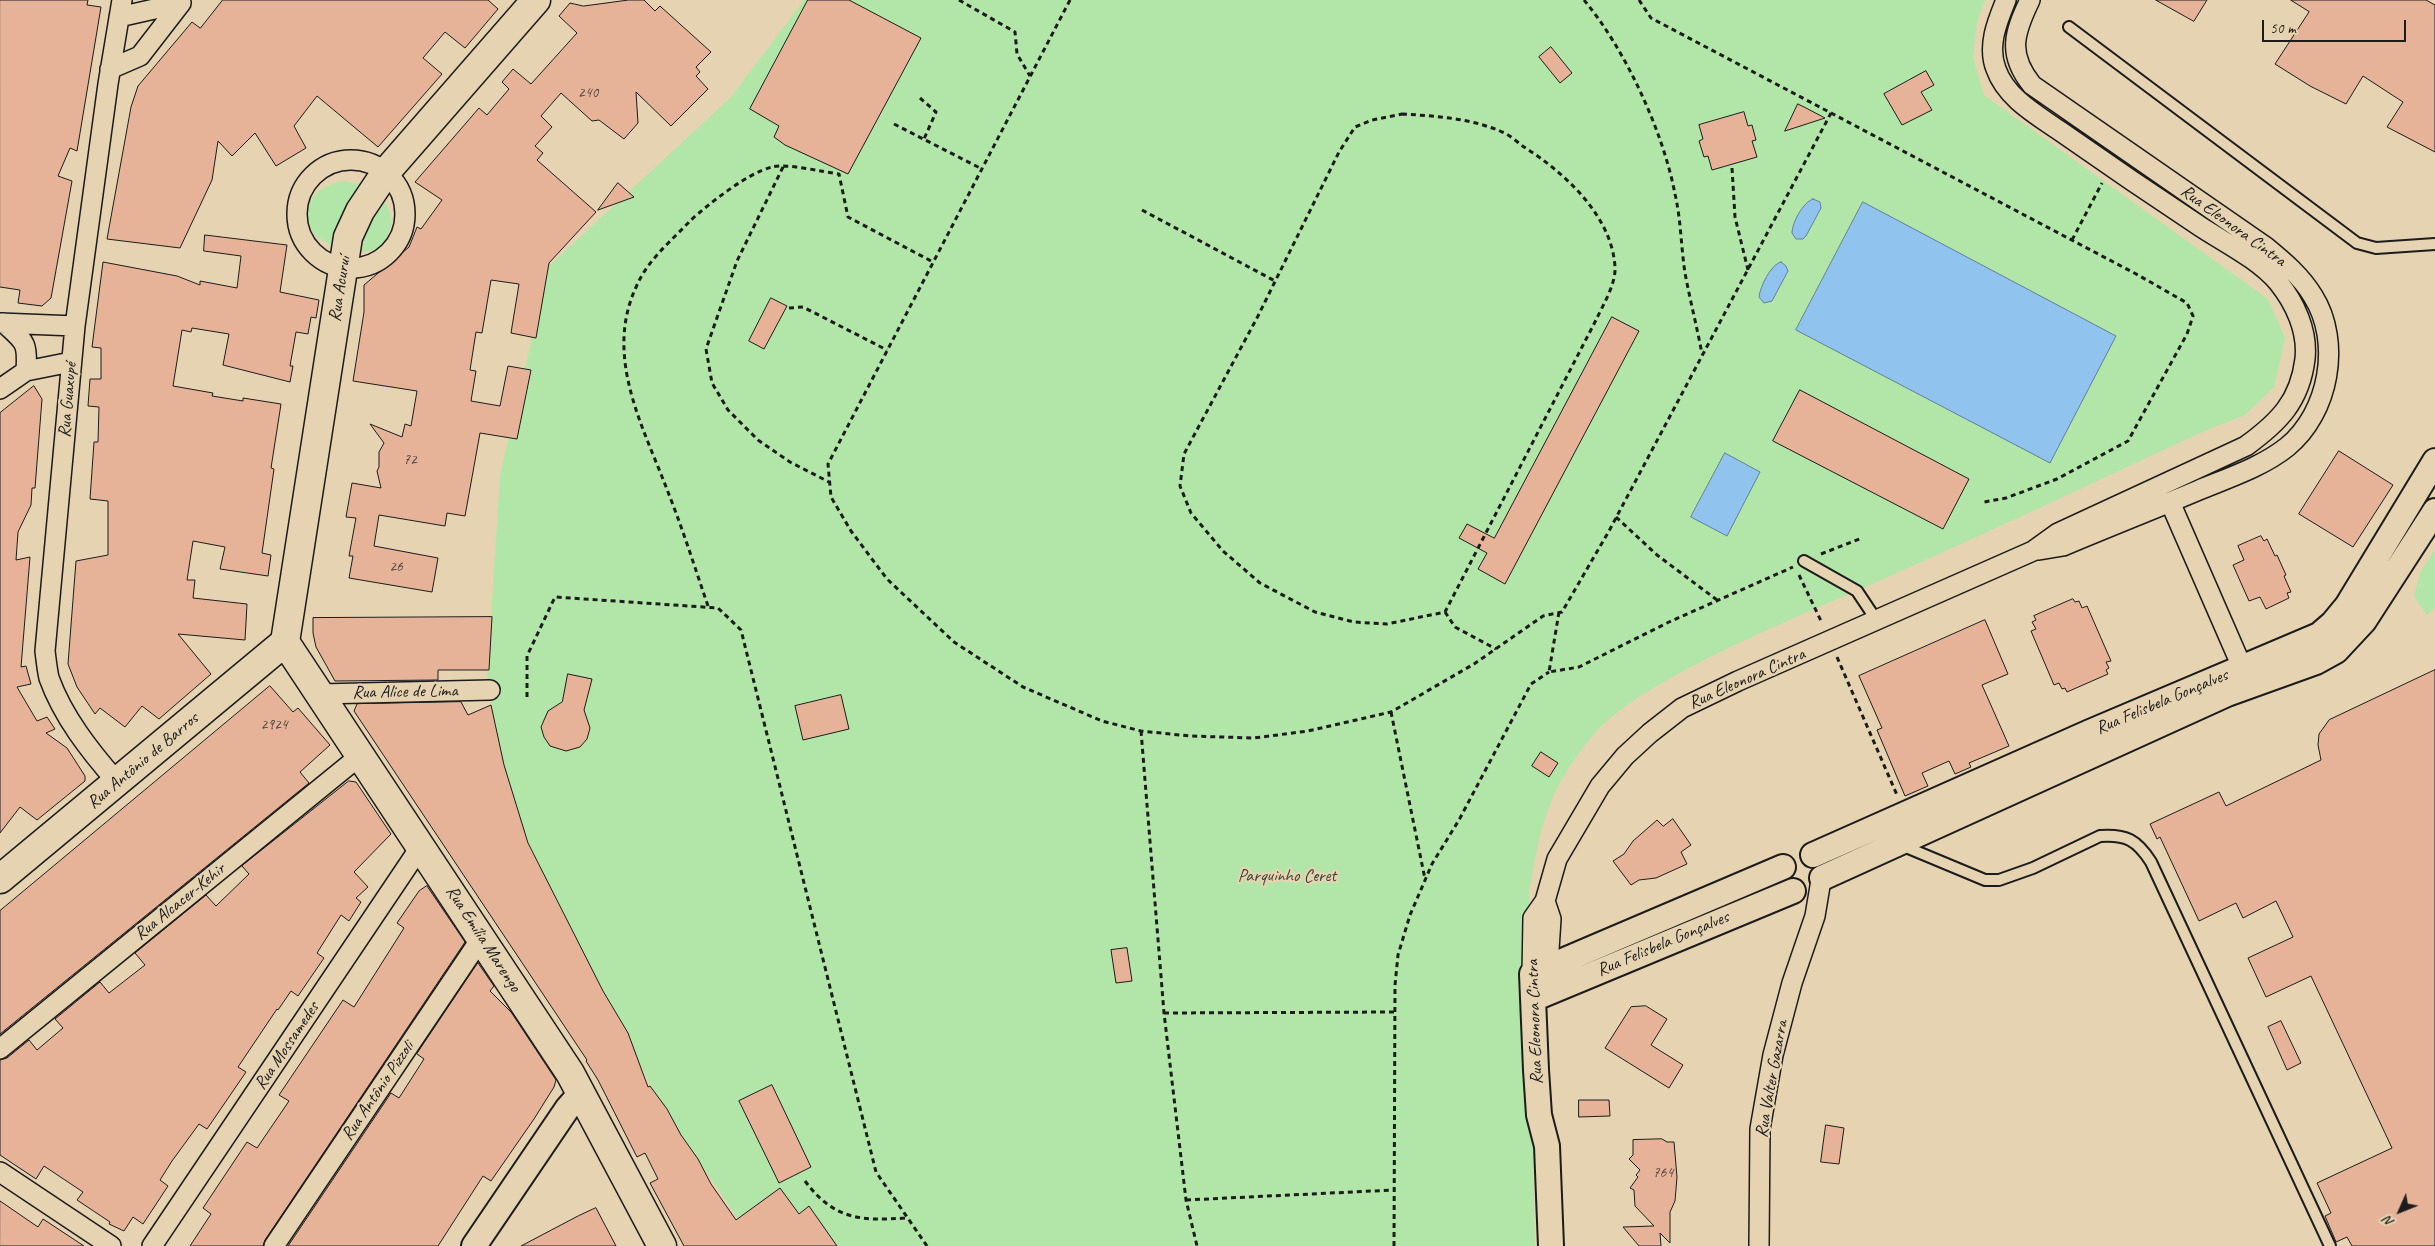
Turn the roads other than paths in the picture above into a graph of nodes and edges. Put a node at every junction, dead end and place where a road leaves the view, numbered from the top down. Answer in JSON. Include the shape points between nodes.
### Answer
{"nodes":[{"id":1,"x":536,"y":0,"type":"edge"},
{"id":2,"x":2006,"y":0,"type":"edge"},
{"id":3,"x":2030,"y":0,"type":"edge"},
{"id":4,"x":183,"y":2,"type":"edge"},
{"id":5,"x":120,"y":8,"type":"edge"},
{"id":6,"x":2069,"y":28,"type":"dead end"},
{"id":7,"x":110,"y":69,"type":"junction"},
{"id":8,"x":386,"y":172,"type":"junction"},
{"id":9,"x":2435,"y":244,"type":"edge"},
{"id":10,"x":343,"y":267,"type":"junction"},
{"id":11,"x":2,"y":323,"type":"edge"},
{"id":12,"x":75,"y":326,"type":"junction"},
{"id":13,"x":71,"y":362,"type":"junction"},
{"id":14,"x":26,"y":371,"type":"junction"},
{"id":15,"x":0,"y":389,"type":"edge"},
{"id":16,"x":2435,"y":461,"type":"edge"},
{"id":17,"x":2170,"y":502,"type":"junction"},
{"id":18,"x":2435,"y":510,"type":"edge"},
{"id":19,"x":2033,"y":551,"type":"junction"},
{"id":20,"x":1804,"y":561,"type":"road end"},
{"id":21,"x":1877,"y":621,"type":"junction"},
{"id":22,"x":285,"y":642,"type":"junction"},
{"id":23,"x":2242,"y":668,"type":"junction"},
{"id":24,"x":490,"y":690,"type":"dead end"},
{"id":25,"x":320,"y":694,"type":"junction"},
{"id":26,"x":361,"y":755,"type":"junction"},
{"id":27,"x":117,"y":782,"type":"junction"},
{"id":28,"x":1899,"y":844,"type":"junction"},
{"id":29,"x":421,"y":846,"type":"junction"},
{"id":30,"x":1813,"y":855,"type":"junction"},
{"id":31,"x":1783,"y":867,"type":"junction"},
{"id":32,"x":1822,"y":879,"type":"junction"},
{"id":33,"x":0,"y":880,"type":"edge"},
{"id":34,"x":1796,"y":891,"type":"junction"},
{"id":35,"x":1814,"y":916,"type":"junction"},
{"id":36,"x":482,"y":937,"type":"junction"},
{"id":37,"x":1540,"y":970,"type":"junction"},
{"id":38,"x":1541,"y":995,"type":"junction"},
{"id":39,"x":0,"y":1050,"type":"edge"},
{"id":40,"x":581,"y":1093,"type":"junction"},
{"id":41,"x":0,"y":1172,"type":"edge"},
{"id":42,"x":111,"y":1246,"type":"edge"},
{"id":43,"x":152,"y":1246,"type":"edge"},
{"id":44,"x":274,"y":1246,"type":"edge"},
{"id":45,"x":474,"y":1246,"type":"edge"},
{"id":46,"x":662,"y":1246,"type":"edge"},
{"id":47,"x":1551,"y":1246,"type":"edge"},
{"id":48,"x":1759,"y":1246,"type":"edge"},
{"id":49,"x":2330,"y":1246,"type":"edge"}],
"edges":[{"from":1,"to":8,"type":"main road","name":"Rua Acuruí"},
{"from":2,"to":19,"type":"street","name":"Rua Eleonora Cintra","via":[[1992,47],[1996,69],[2009,91],[2027,108],[2111,167],[2247,256],[2276,281],[2293,302],[2306,351],[2297,391],[2286,413],[2268,430],[2246,446],[2058,533]]},
{"from":3,"to":17,"type":"street","name":"Rua Eleonora Cintra","via":[[2015,42],[2016,58],[2032,85],[2266,247],[2292,269],[2313,296],[2324,320],[2330,352],[2327,374],[2318,404],[2306,427],[2288,447],[2265,462]]},
{"from":4,"to":5,"type":"street"},
{"from":4,"to":7,"type":"street","via":[[140,56]]},
{"from":5,"to":7,"type":"street","name":"Rua Guaxupé"},
{"from":6,"to":9,"type":"lane","via":[[2357,243],[2376,248]]},
{"from":7,"to":12,"type":"street","name":"Rua Guaxupé"},
{"from":8,"to":10,"type":"main road","name":"Rua Acuruí","via":[[348,237]]},
{"from":8,"to":10,"type":"street","via":[[404,202],[401,236],[391,251],[377,261],[361,267]]},
{"from":8,"to":10,"type":"street","via":[[370,163],[352,159],[318,170],[306,183],[299,200],[297,218],[302,236],[326,262]]},
{"from":10,"to":22,"type":"main road","name":"Rua Acuruí"},
{"from":11,"to":12,"type":"street"},
{"from":11,"to":14,"type":"street","via":[[24,342],[28,350]]},
{"from":12,"to":13,"type":"street","name":"Rua Guaxupé"},
{"from":13,"to":14,"type":"street"},
{"from":13,"to":27,"type":"street","name":"Rua Guaxupé","via":[[45,651],[49,677],[64,708],[89,750]]},
{"from":14,"to":15,"type":"street"},
{"from":16,"to":23,"type":"street","name":"Rua Felisbela Gonçalves","via":[[2347,606],[2333,623],[2319,634]]},
{"from":17,"to":19,"type":"street","name":"Rua Eleonora Cintra","via":[[2062,546]]},
{"from":17,"to":23,"type":"street"},
{"from":18,"to":28,"type":"street","name":"Rua Felisbela Gonçalves","via":[[2364,621],[2336,651],[2316,662],[2201,706]]},
{"from":19,"to":21,"type":"street","name":"Rua Eleonora Cintra"},
{"from":20,"to":21,"type":"lane","via":[[1856,591]]},
{"from":21,"to":37,"type":"street","name":"Rua Eleonora Cintra","via":[[1682,708],[1631,750],[1600,786],[1557,859],[1545,901],[1551,919]]},
{"from":22,"to":25,"type":"main road","name":"Rua Emília Marengo"},
{"from":22,"to":27,"type":"main road","name":"Rua Antônio de Barros"},
{"from":23,"to":30,"type":"street","name":"Rua Felisbela Gonçalves"},
{"from":24,"to":25,"type":"street","name":"Rua Alice de Lima"},
{"from":25,"to":26,"type":"main road","name":"Rua Emília Marengo"},
{"from":26,"to":29,"type":"main road","name":"Rua Emília Marengo"},
{"from":26,"to":39,"type":"street","name":"Rua Alcacer-Kehir"},
{"from":27,"to":33,"type":"main road","name":"Rua Antônio de Barros"},
{"from":28,"to":32,"type":"street","name":"Rua Felisbela Gonçalves"},
{"from":28,"to":49,"type":"lane","via":[[1985,880],[2008,878],[2100,836],[2117,835],[2142,847]]},
{"from":29,"to":36,"type":"main road","name":"Rua Emília Marengo"},
{"from":29,"to":43,"type":"street","name":"Rua Mossamedes"},
{"from":30,"to":31,"type":"street","via":[[1795,854]]},
{"from":30,"to":32,"type":"street","via":[[1823,869]]},
{"from":31,"to":34,"type":"street","via":[[1786,885]]},
{"from":31,"to":37,"type":"street","name":"Rua Felisbela Gonçalves"},
{"from":32,"to":34,"type":"street","via":[[1816,888],[1805,893]]},
{"from":32,"to":35,"type":"street","name":"Rua Valter Gazarra"},
{"from":34,"to":35,"type":"street"},
{"from":34,"to":38,"type":"street","name":"Rua Felisbela Gonçalves"},
{"from":35,"to":48,"type":"street","name":"Rua Valter Gazarra","via":[[1773,1055],[1763,1111]]},
{"from":36,"to":40,"type":"main road","name":"Rua Emília Marengo"},
{"from":36,"to":44,"type":"street","name":"Rua Antônio Pizzoli"},
{"from":37,"to":38,"type":"street","name":"Rua Eleonora Cintra"},
{"from":38,"to":47,"type":"street","name":"Rua Eleonora Cintra","via":[[1539,1115],[1547,1146]]},
{"from":40,"to":45,"type":"street"},
{"from":40,"to":46,"type":"main road","name":"Rua Emília Marengo"},
{"from":41,"to":42,"type":"street"}]}
